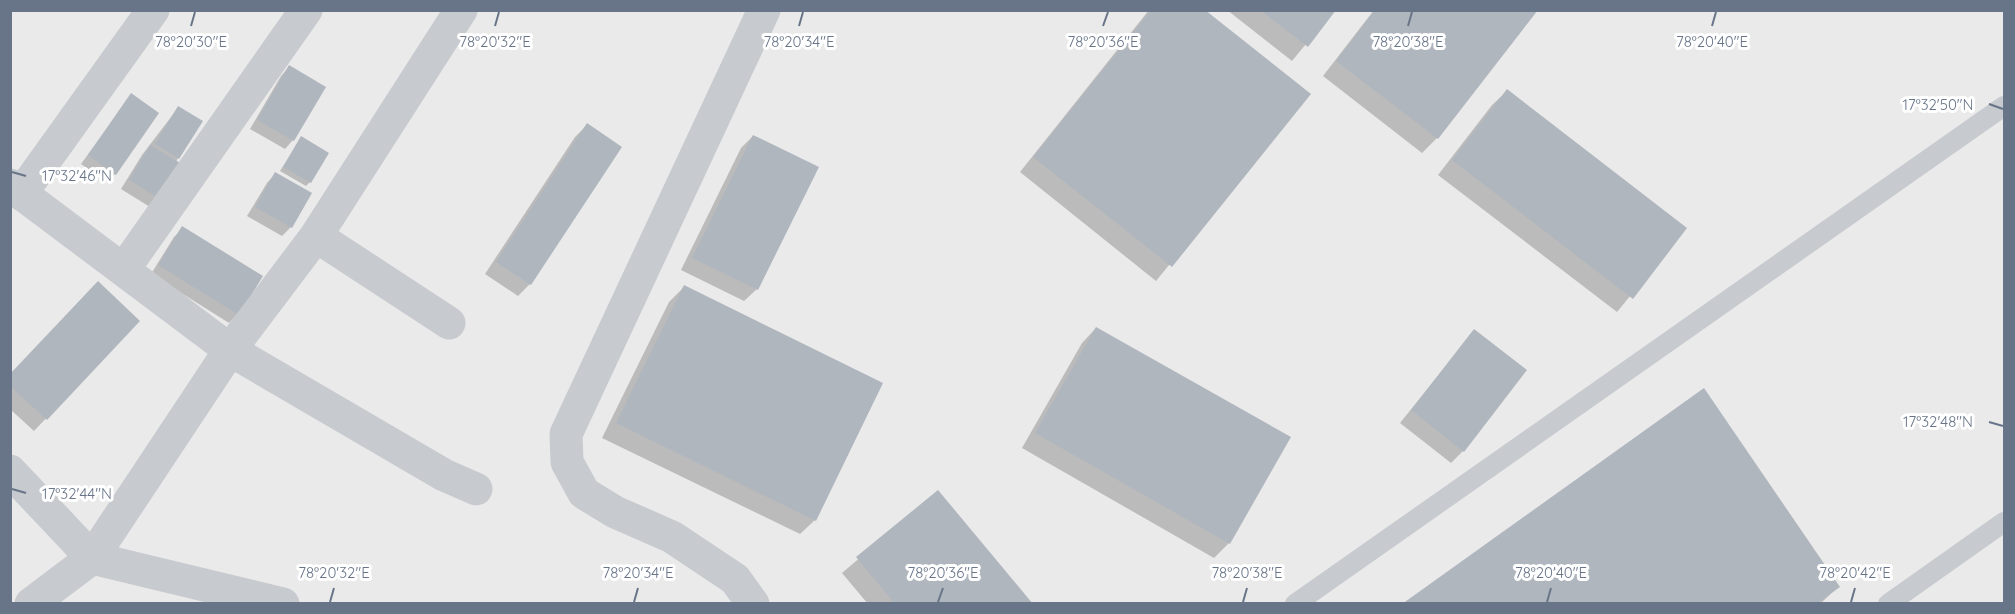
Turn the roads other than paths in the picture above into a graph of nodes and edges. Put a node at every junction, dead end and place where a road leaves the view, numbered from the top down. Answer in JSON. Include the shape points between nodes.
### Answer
{"nodes":[{"id":1,"x":153,"y":10,"type":"edge"},
{"id":2,"x":306,"y":10,"type":"edge"},
{"id":3,"x":461,"y":10,"type":"edge"},
{"id":4,"x":764,"y":10,"type":"edge"},
{"id":5,"x":2004,"y":106,"type":"edge"},
{"id":6,"x":16,"y":190,"type":"edge"},
{"id":7,"x":316,"y":236,"type":"junction"},
{"id":8,"x":124,"y":269,"type":"junction"},
{"id":9,"x":449,"y":323,"type":"dead end"},
{"id":10,"x":230,"y":350,"type":"junction"},
{"id":11,"x":10,"y":471,"type":"edge"},
{"id":12,"x":476,"y":489,"type":"dead end"},
{"id":13,"x":2004,"y":522,"type":"edge"},
{"id":14,"x":92,"y":558,"type":"junction"},
{"id":15,"x":31,"y":603,"type":"edge"},
{"id":16,"x":283,"y":603,"type":"edge"},
{"id":17,"x":753,"y":603,"type":"edge"},
{"id":18,"x":1296,"y":603,"type":"edge"},
{"id":19,"x":1888,"y":603,"type":"edge"}],
"edges":[{"from":1,"to":6,"type":"street"},
{"from":2,"to":8,"type":"street"},
{"from":3,"to":7,"type":"street"},
{"from":4,"to":17,"type":"street","via":[[566,434],[567,462],[584,493],[615,512],[672,537],[735,579]]},
{"from":5,"to":18,"type":"lane"},
{"from":6,"to":8,"type":"street"},
{"from":7,"to":9,"type":"street"},
{"from":7,"to":10,"type":"street"},
{"from":8,"to":10,"type":"street"},
{"from":10,"to":12,"type":"street","via":[[444,475]]},
{"from":10,"to":14,"type":"street"},
{"from":11,"to":14,"type":"street"},
{"from":13,"to":19,"type":"lane"},
{"from":14,"to":15,"type":"street"},
{"from":14,"to":16,"type":"street"}]}
